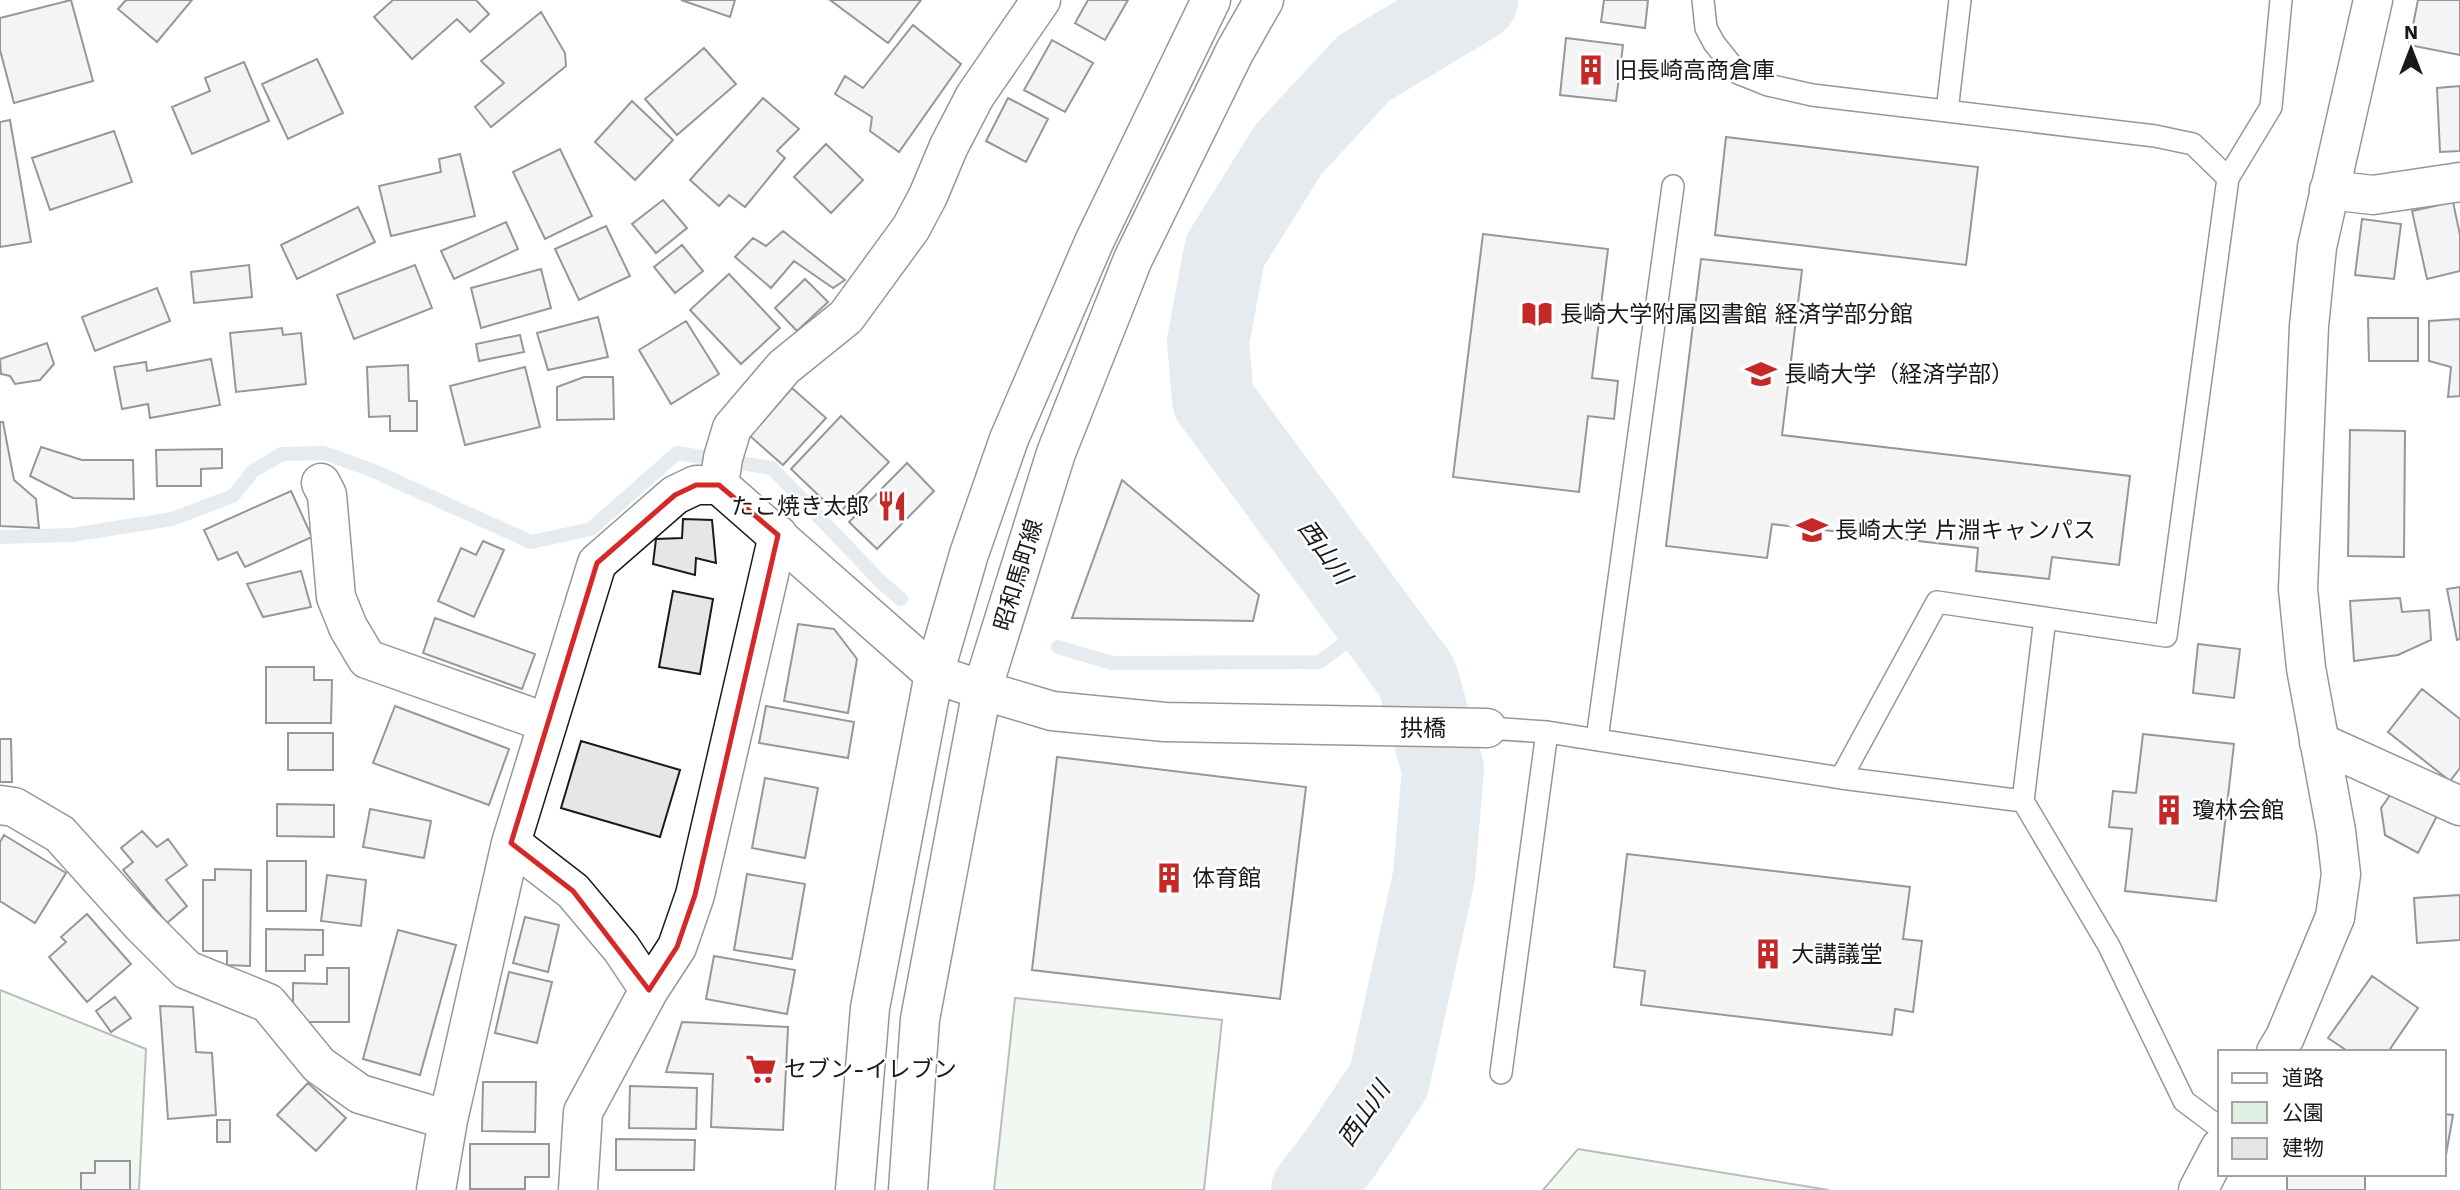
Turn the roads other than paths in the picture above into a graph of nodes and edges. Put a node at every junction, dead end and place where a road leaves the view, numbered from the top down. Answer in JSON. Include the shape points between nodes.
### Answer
{"nodes":[{"id":1,"x":1041,"y":0,"type":"edge"},
{"id":2,"x":1211,"y":0,"type":"edge"},
{"id":3,"x":1264,"y":0,"type":"edge"},
{"id":4,"x":1703,"y":0,"type":"edge"},
{"id":5,"x":1960,"y":0,"type":"edge"},
{"id":6,"x":2281,"y":0,"type":"edge"},
{"id":7,"x":2373,"y":0,"type":"edge"},
{"id":8,"x":1947,"y":111,"type":"junction"},
{"id":9,"x":2228,"y":178,"type":"junction"},
{"id":10,"x":2460,"y":182,"type":"edge"},
{"id":11,"x":1672,"y":187,"type":"dead end"},
{"id":12,"x":2329,"y":190,"type":"junction"},
{"id":13,"x":721,"y":474,"type":"junction"},
{"id":14,"x":321,"y":483,"type":"dead end"},
{"id":15,"x":778,"y":536,"type":"junction"},
{"id":16,"x":2045,"y":618,"type":"junction"},
{"id":17,"x":934,"y":674,"type":"junction"},
{"id":18,"x":982,"y":690,"type":"junction"},
{"id":19,"x":548,"y":723,"type":"junction"},
{"id":20,"x":1487,"y":728,"type":"joint"},
{"id":21,"x":1548,"y":732,"type":"junction"},
{"id":22,"x":1597,"y":740,"type":"junction"},
{"id":23,"x":2319,"y":742,"type":"junction"},
{"id":24,"x":1841,"y":778,"type":"junction"},
{"id":25,"x":2023,"y":801,"type":"junction"},
{"id":26,"x":0,"y":805,"type":"edge"},
{"id":27,"x":2460,"y":806,"type":"edge"},
{"id":28,"x":511,"y":843,"type":"junction"},
{"id":29,"x":649,"y":990,"type":"junction"},
{"id":30,"x":2277,"y":1050,"type":"edge"},
{"id":31,"x":1502,"y":1073,"type":"dead end"},
{"id":32,"x":448,"y":1120,"type":"junction"},
{"id":33,"x":2218,"y":1126,"type":"edge"},
{"id":34,"x":2218,"y":1152,"type":"edge"},
{"id":35,"x":436,"y":1190,"type":"edge"},
{"id":36,"x":578,"y":1190,"type":"edge"},
{"id":37,"x":855,"y":1190,"type":"edge"},
{"id":38,"x":908,"y":1190,"type":"edge"},
{"id":39,"x":2198,"y":1190,"type":"edge"}],
"edges":[{"from":1,"to":13,"type":"street","via":[[975,96],[911,228],[846,317],[784,368],[732,428]]},
{"from":2,"to":17,"type":"street","via":[[1094,242],[1009,439]]},
{"from":3,"to":18,"type":"street","name":"昭和馬町線","via":[[1133,259],[1056,453]]},
{"from":4,"to":8,"type":"lane","via":[[1706,28],[1738,73],[1812,95]]},
{"from":5,"to":8,"type":"lane"},
{"from":6,"to":9,"type":"lane","via":[[2271,107]]},
{"from":7,"to":12,"type":"street"},
{"from":8,"to":9,"type":"lane","via":[[2193,144]]},
{"from":9,"to":16,"type":"lane","via":[[2166,636]]},
{"from":10,"to":12,"type":"street","via":[[2373,195]]},
{"from":11,"to":22,"type":"lane"},
{"from":12,"to":23,"type":"street","via":[[2317,247],[2309,326],[2298,589]]},
{"from":13,"to":15,"type":"street"},
{"from":13,"to":19,"type":"street","via":[[675,495],[597,563]]},
{"from":14,"to":19,"type":"street","via":[[327,495],[336,597],[367,659]]},
{"from":15,"to":17,"type":"street"},
{"from":15,"to":29,"type":"street","via":[[695,895],[677,947]]},
{"from":16,"to":24,"type":"lane","via":[[1937,602]]},
{"from":16,"to":25,"type":"lane"},
{"from":17,"to":18,"type":"street","name":"拱橋"},
{"from":17,"to":37,"type":"street","via":[[870,1008]]},
{"from":18,"to":20,"type":"street","name":"拱橋","via":[[1052,711],[1165,722]]},
{"from":18,"to":38,"type":"street","name":"昭和馬町線","via":[[920,1019]]},
{"from":19,"to":28,"type":"street"},
{"from":20,"to":21,"type":"lane"},
{"from":21,"to":22,"type":"lane"},
{"from":21,"to":31,"type":"lane"},
{"from":22,"to":24,"type":"lane"},
{"from":23,"to":27,"type":"street"},
{"from":23,"to":30,"type":"street","via":[[2341,874],[2336,917]]},
{"from":24,"to":25,"type":"lane"},
{"from":25,"to":33,"type":"lane","via":[[2109,946],[2185,1101]]},
{"from":26,"to":32,"type":"street","via":[[13,807],[60,834],[187,970],[268,1003],[319,1065],[360,1094]]},
{"from":28,"to":29,"type":"street","via":[[573,891]]},
{"from":28,"to":32,"type":"street"},
{"from":29,"to":36,"type":"street","via":[[583,1112]]},
{"from":32,"to":35,"type":"street"},
{"from":34,"to":39,"type":"street"}]}
